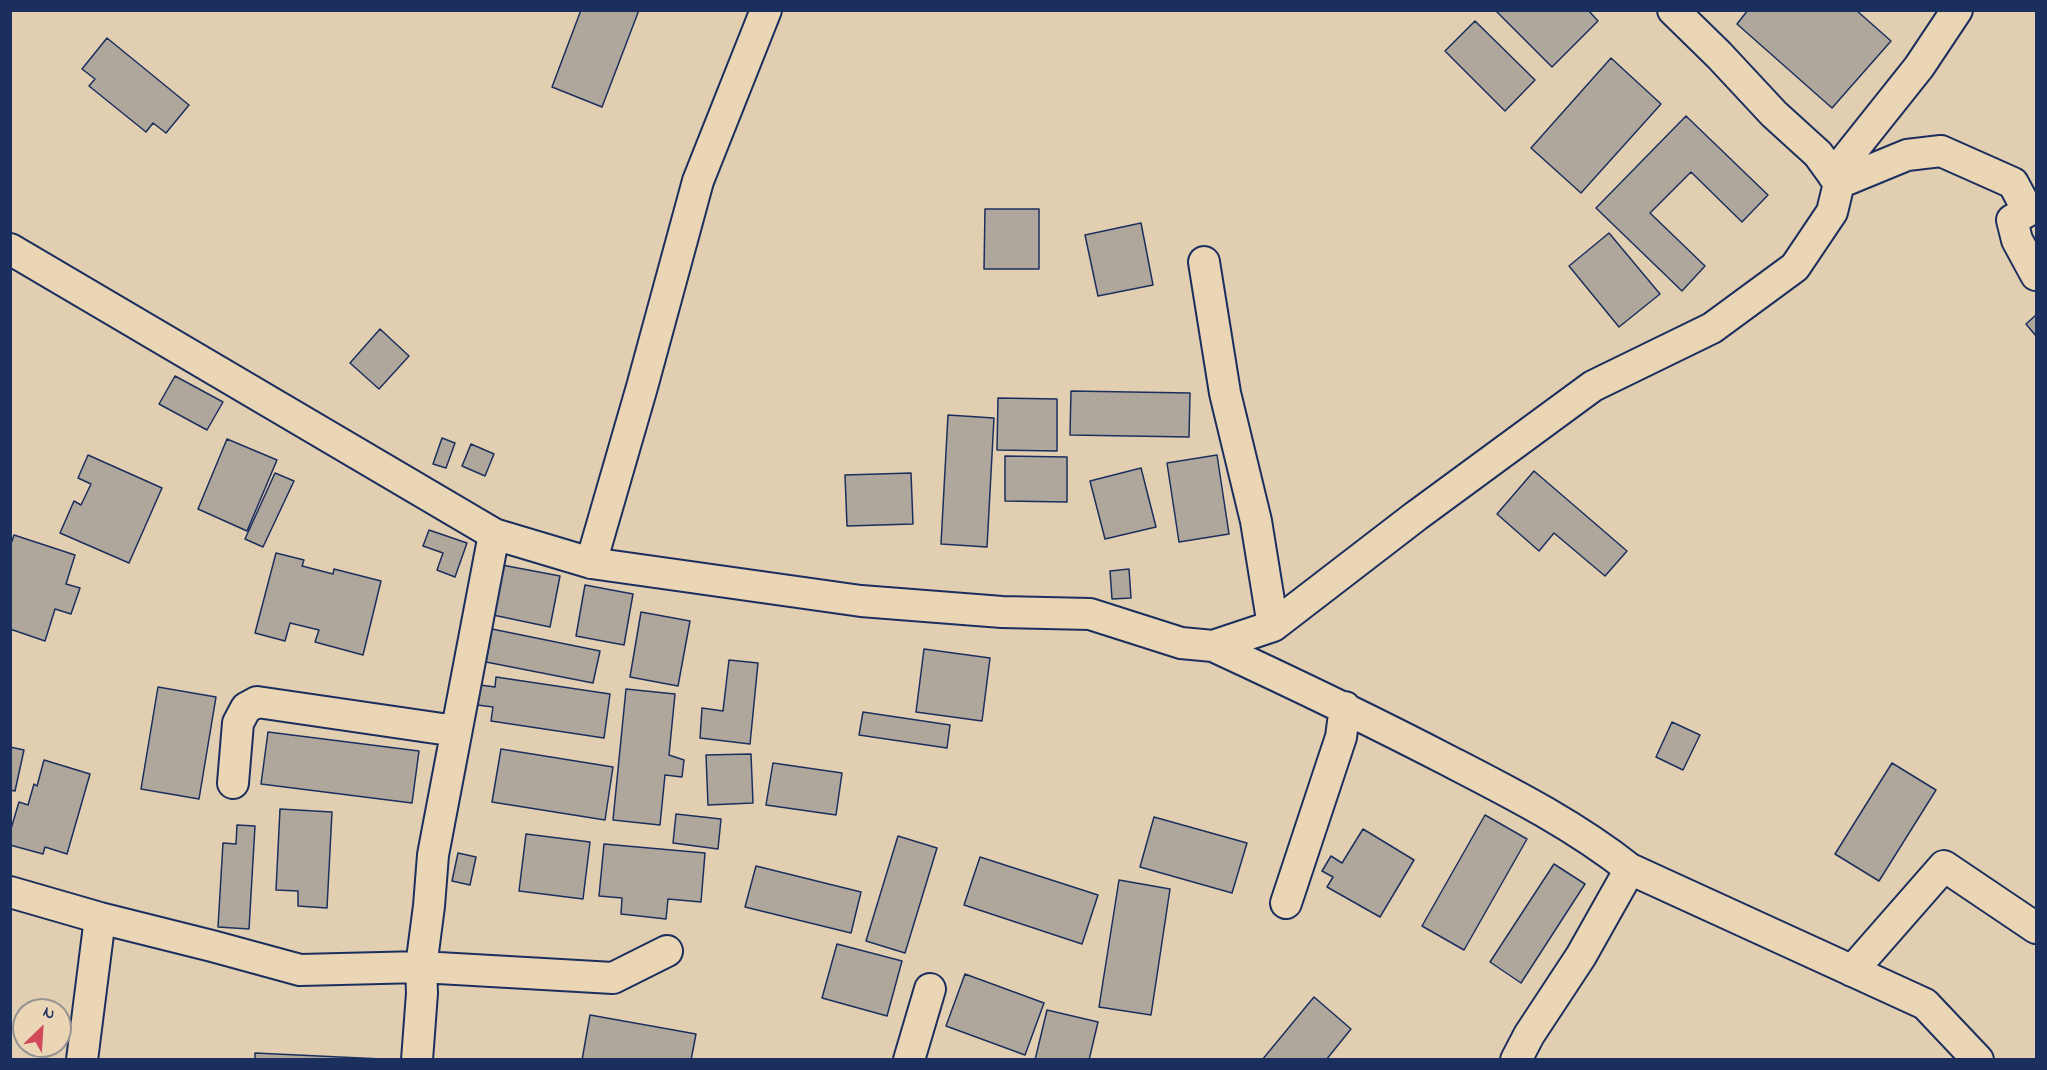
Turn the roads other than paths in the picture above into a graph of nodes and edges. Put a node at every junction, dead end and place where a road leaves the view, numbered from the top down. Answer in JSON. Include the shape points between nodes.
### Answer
{"nodes":[{"id":1,"x":766,"y":10,"type":"edge"},
{"id":2,"x":1673,"y":10,"type":"edge"},
{"id":3,"x":1958,"y":10,"type":"edge"},
{"id":4,"x":1836,"y":179,"type":"junction"},
{"id":5,"x":2032,"y":210,"type":"edge"},
{"id":6,"x":10,"y":249,"type":"edge"},
{"id":7,"x":1204,"y":262,"type":"dead end"},
{"id":8,"x":2037,"y":275,"type":"edge"},
{"id":9,"x":494,"y":534,"type":"junction"},
{"id":10,"x":591,"y":563,"type":"junction"},
{"id":11,"x":1273,"y":626,"type":"junction"},
{"id":12,"x":1213,"y":646,"type":"junction"},
{"id":13,"x":1345,"y":707,"type":"junction"},
{"id":14,"x":456,"y":731,"type":"junction"},
{"id":15,"x":233,"y":783,"type":"dead end"},
{"id":16,"x":1630,"y":869,"type":"junction"},
{"id":17,"x":10,"y":892,"type":"edge"},
{"id":18,"x":1286,"y":903,"type":"dead end"},
{"id":19,"x":100,"y":918,"type":"junction"},
{"id":20,"x":2037,"y":928,"type":"edge"},
{"id":21,"x":667,"y":951,"type":"dead end"},
{"id":22,"x":421,"y":967,"type":"junction"},
{"id":23,"x":1852,"y":971,"type":"junction"},
{"id":24,"x":930,"y":989,"type":"dead end"},
{"id":25,"x":82,"y":1059,"type":"edge"},
{"id":26,"x":417,"y":1059,"type":"edge"},
{"id":27,"x":909,"y":1059,"type":"edge"},
{"id":28,"x":1516,"y":1059,"type":"edge"},
{"id":29,"x":1978,"y":1059,"type":"edge"}],
"edges":[{"from":1,"to":10,"type":"street","via":[[698,181]]},
{"from":2,"to":4,"type":"street","via":[[1818,154]]},
{"from":3,"to":4,"type":"street"},
{"from":4,"to":5,"type":"street","via":[[1907,155],[1941,151],[2013,183]]},
{"from":4,"to":11,"type":"street","via":[[1832,212],[1795,267],[1712,327],[1593,386]]},
{"from":5,"to":8,"type":"street","via":[[2012,220],[2017,240]]},
{"from":6,"to":9,"type":"street"},
{"from":7,"to":11,"type":"street","via":[[1225,393],[1256,521]]},
{"from":9,"to":10,"type":"street"},
{"from":9,"to":14,"type":"street"},
{"from":10,"to":12,"type":"street","via":[[861,601],[1090,614],[1181,643]]},
{"from":11,"to":12,"type":"street"},
{"from":12,"to":13,"type":"street"},
{"from":13,"to":16,"type":"street","via":[[1541,808]]},
{"from":13,"to":18,"type":"street","via":[[1341,737]]},
{"from":14,"to":15,"type":"street","via":[[257,702],[246,708],[238,723]]},
{"from":14,"to":22,"type":"street","via":[[433,855]]},
{"from":16,"to":23,"type":"street"},
{"from":16,"to":28,"type":"street"},
{"from":17,"to":19,"type":"street"},
{"from":19,"to":22,"type":"street","via":[[300,970]]},
{"from":19,"to":25,"type":"street"},
{"from":20,"to":23,"type":"street","via":[[1944,866]]},
{"from":21,"to":22,"type":"street","via":[[613,978]]},
{"from":22,"to":26,"type":"street"},
{"from":23,"to":29,"type":"street","via":[[1925,1004]]},
{"from":24,"to":27,"type":"street"}]}
